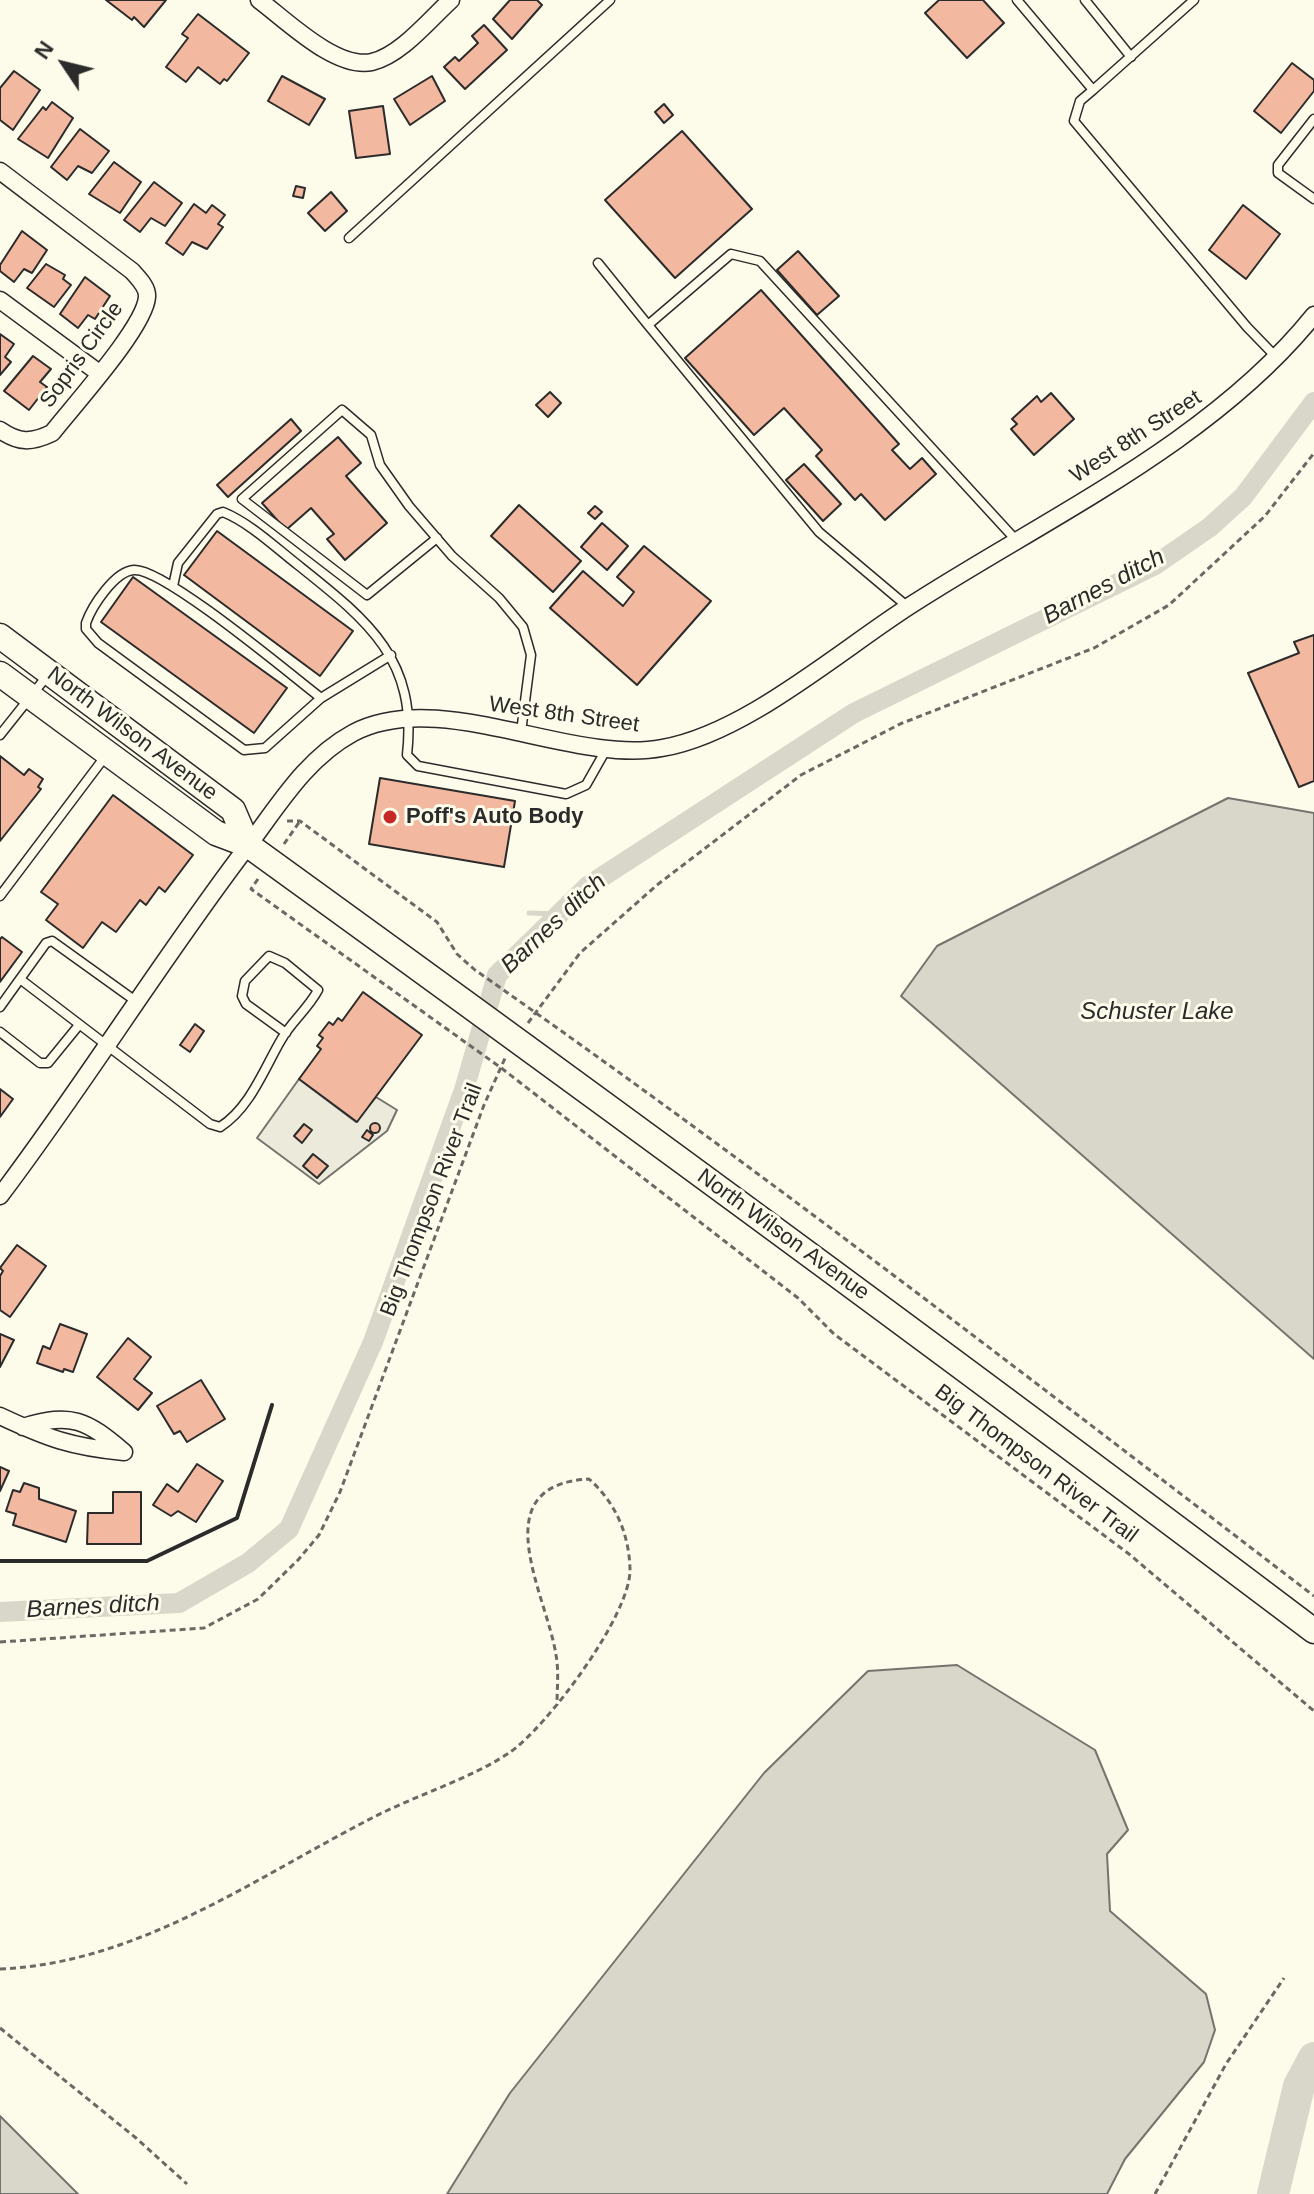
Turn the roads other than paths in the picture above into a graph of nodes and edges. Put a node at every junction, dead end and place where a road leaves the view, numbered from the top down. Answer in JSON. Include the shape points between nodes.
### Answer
{"nodes":[{"id":1,"x":259,"y":0,"type":"edge"},
{"id":2,"x":451,"y":0,"type":"edge"},
{"id":3,"x":610,"y":0,"type":"edge"},
{"id":4,"x":1017,"y":0,"type":"edge"},
{"id":5,"x":1085,"y":0,"type":"edge"},
{"id":6,"x":1194,"y":0,"type":"edge"},
{"id":7,"x":1131,"y":57,"type":"junction"},
{"id":8,"x":1093,"y":90,"type":"junction"},
{"id":9,"x":1314,"y":119,"type":"edge"},
{"id":10,"x":0,"y":171,"type":"edge"},
{"id":11,"x":1314,"y":199,"type":"edge"},
{"id":12,"x":349,"y":238,"type":"dead end"},
{"id":13,"x":598,"y":263,"type":"dead end"},
{"id":14,"x":0,"y":300,"type":"edge"},
{"id":15,"x":1314,"y":315,"type":"edge"},
{"id":16,"x":648,"y":325,"type":"junction"},
{"id":17,"x":1277,"y":358,"type":"junction"},
{"id":18,"x":99,"y":373,"type":"junction"},
{"id":19,"x":0,"y":430,"type":"edge"},
{"id":20,"x":437,"y":538,"type":"junction"},
{"id":21,"x":1015,"y":539,"type":"junction"},
{"id":22,"x":173,"y":586,"type":"junction"},
{"id":23,"x":908,"y":607,"type":"junction"},
{"id":24,"x":0,"y":636,"type":"edge"},
{"id":25,"x":391,"y":655,"type":"junction"},
{"id":26,"x":50,"y":673,"type":"junction"},
{"id":27,"x":0,"y":674,"type":"edge"},
{"id":28,"x":31,"y":696,"type":"junction"},
{"id":29,"x":321,"y":698,"type":"junction"},
{"id":30,"x":411,"y":720,"type":"junction"},
{"id":31,"x":521,"y":732,"type":"junction"},
{"id":32,"x":0,"y":735,"type":"edge"},
{"id":33,"x":607,"y":748,"type":"junction"},
{"id":34,"x":107,"y":753,"type":"junction"},
{"id":35,"x":248,"y":845,"type":"junction"},
{"id":36,"x":0,"y":896,"type":"edge"},
{"id":37,"x":20,"y":979,"type":"junction"},
{"id":38,"x":137,"y":1002,"type":"junction"},
{"id":39,"x":0,"y":1007,"type":"edge"},
{"id":40,"x":79,"y":1025,"type":"junction"},
{"id":41,"x":0,"y":1032,"type":"edge"},
{"id":42,"x":286,"y":1033,"type":"junction"},
{"id":43,"x":106,"y":1046,"type":"junction"},
{"id":44,"x":1,"y":1192,"type":"edge"},
{"id":45,"x":0,"y":1416,"type":"edge"},
{"id":46,"x":23,"y":1427,"type":"junction"},
{"id":47,"x":1314,"y":1631,"type":"edge"}],
"edges":[{"from":1,"to":2,"type":"street","via":[[327,51],[353,63],[373,62],[401,45]]},
{"from":3,"to":12,"type":"lane"},
{"from":4,"to":8,"type":"lane"},
{"from":5,"to":7,"type":"lane"},
{"from":6,"to":7,"type":"lane"},
{"from":7,"to":8,"type":"lane"},
{"from":8,"to":17,"type":"lane","via":[[1080,101],[1074,121]]},
{"from":9,"to":11,"type":"lane","via":[[1278,165],[1278,173]]},
{"from":10,"to":18,"type":"street","name":"Sopris Circle","via":[[146,287],[139,321]]},
{"from":13,"to":16,"type":"lane"},
{"from":14,"to":18,"type":"street"},
{"from":15,"to":17,"type":"street","name":"West 8th Street"},
{"from":16,"to":21,"type":"lane","via":[[731,254],[760,261]]},
{"from":16,"to":23,"type":"lane","via":[[819,532]]},
{"from":17,"to":21,"type":"street","name":"West 8th Street","via":[[1200,424]]},
{"from":18,"to":19,"type":"street","name":"Sopris Circle","via":[[52,433],[34,442],[14,440]]},
{"from":20,"to":20,"type":"lane","via":[[380,465],[371,435],[342,410],[242,499],[367,595]]},
{"from":20,"to":31,"type":"lane","via":[[523,627],[531,655]]},
{"from":21,"to":23,"type":"street","name":"West 8th Street"},
{"from":22,"to":25,"type":"lane","via":[[178,563],[223,512],[265,539],[375,630]]},
{"from":22,"to":29,"type":"lane"},
{"from":22,"to":29,"type":"lane","via":[[143,571],[127,571],[88,615],[86,629],[244,750],[265,748]]},
{"from":23,"to":33,"type":"street","name":"West 8th Street","via":[[707,736],[666,748]]},
{"from":24,"to":26,"type":"main road","name":"North Wilson Avenue"},
{"from":25,"to":29,"type":"lane"},
{"from":25,"to":30,"type":"lane"},
{"from":26,"to":28,"type":"lane"},
{"from":26,"to":35,"type":"main road","name":"North Wilson Avenue","via":[[233,810]]},
{"from":27,"to":28,"type":"main road","name":"North Wilson Avenue"},
{"from":28,"to":32,"type":"lane"},
{"from":28,"to":34,"type":"main road","name":"North Wilson Avenue"},
{"from":30,"to":31,"type":"street","name":"West 8th Street"},
{"from":30,"to":33,"type":"lane","via":[[407,755],[418,766],[566,794],[586,785]]},
{"from":30,"to":35,"type":"street","name":"West 8th Street","via":[[374,725],[335,745],[313,762]]},
{"from":31,"to":33,"type":"street","name":"West 8th Street"},
{"from":34,"to":35,"type":"main road","name":"North Wilson Avenue","via":[[216,833]]},
{"from":34,"to":36,"type":"lane"},
{"from":35,"to":38,"type":"street","name":"West 8th Street"},
{"from":35,"to":47,"type":"main road","name":"North Wilson Avenue","via":[[1019,1408]]},
{"from":37,"to":38,"type":"lane","via":[[52,941]]},
{"from":37,"to":39,"type":"lane"},
{"from":37,"to":40,"type":"lane"},
{"from":38,"to":43,"type":"street","name":"West 8th Street"},
{"from":40,"to":41,"type":"lane","via":[[48,1063],[40,1063]]},
{"from":40,"to":43,"type":"lane"},
{"from":42,"to":42,"type":"lane","via":[[318,990],[269,956],[245,981],[242,996]]},
{"from":42,"to":43,"type":"lane","via":[[239,1110],[220,1127]]},
{"from":43,"to":44,"type":"street","name":"West 8th Street"},
{"from":45,"to":46,"type":"street"},
{"from":46,"to":46,"type":"street","via":[[75,1448],[124,1452],[94,1427],[70,1418]]}]}
